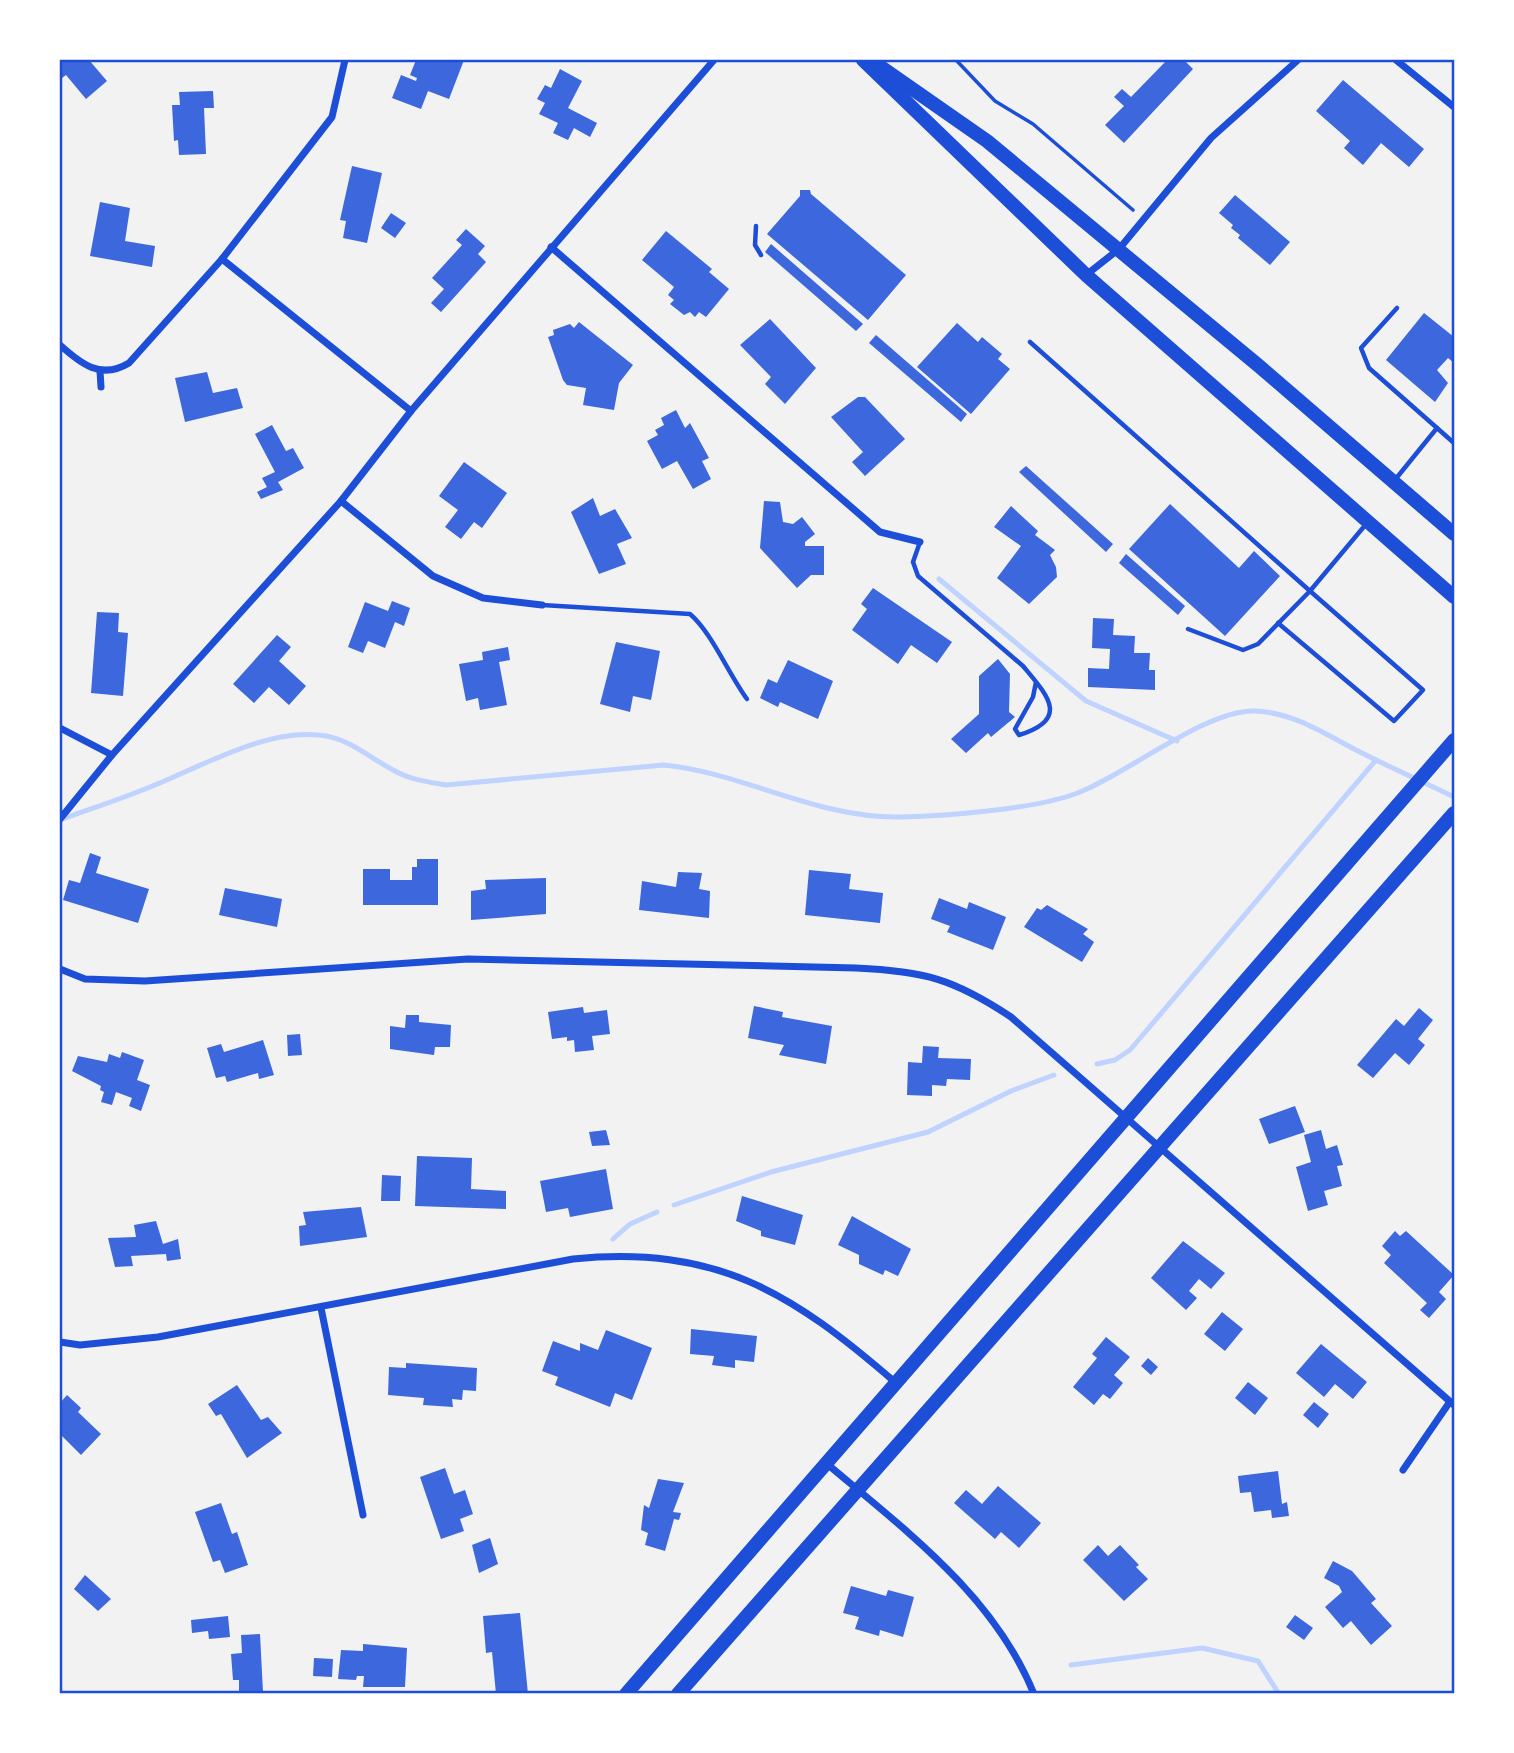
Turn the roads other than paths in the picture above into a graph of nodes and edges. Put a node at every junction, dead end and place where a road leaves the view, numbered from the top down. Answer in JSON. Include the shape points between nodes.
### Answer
{"nodes":[{"id":1,"x":345,"y":60,"type":"edge"},
{"id":2,"x":714,"y":60,"type":"edge"},
{"id":3,"x":863,"y":60,"type":"edge"},
{"id":4,"x":870,"y":60,"type":"edge"},
{"id":5,"x":1298,"y":60,"type":"edge"},
{"id":6,"x":1396,"y":60,"type":"edge"},
{"id":7,"x":1454,"y":107,"type":"edge"},
{"id":8,"x":756,"y":226,"type":"dead end"},
{"id":9,"x":551,"y":247,"type":"junction"},
{"id":10,"x":1119,"y":249,"type":"junction"},
{"id":11,"x":761,"y":256,"type":"dead end"},
{"id":12,"x":222,"y":259,"type":"junction"},
{"id":13,"x":1086,"y":275,"type":"junction"},
{"id":14,"x":1397,"y":308,"type":"dead end"},
{"id":15,"x":1030,"y":342,"type":"dead end"},
{"id":16,"x":60,"y":345,"type":"edge"},
{"id":17,"x":100,"y":371,"type":"junction"},
{"id":18,"x":101,"y":387,"type":"dead end"},
{"id":19,"x":411,"y":411,"type":"junction"},
{"id":20,"x":1437,"y":428,"type":"junction"},
{"id":21,"x":1454,"y":443,"type":"edge"},
{"id":22,"x":1394,"y":482,"type":"junction"},
{"id":23,"x":341,"y":501,"type":"junction"},
{"id":24,"x":1368,"y":523,"type":"junction"},
{"id":25,"x":1454,"y":534,"type":"edge"},
{"id":26,"x":920,"y":542,"type":"joint"},
{"id":27,"x":1310,"y":591,"type":"junction"},
{"id":28,"x":1454,"y":597,"type":"edge"},
{"id":29,"x":542,"y":605,"type":"joint"},
{"id":30,"x":1278,"y":623,"type":"junction"},
{"id":31,"x":1188,"y":629,"type":"dead end"},
{"id":32,"x":1036,"y":682,"type":"junction"},
{"id":33,"x":747,"y":699,"type":"dead end"},
{"id":34,"x":60,"y":728,"type":"edge"},
{"id":35,"x":1454,"y":740,"type":"edge"},
{"id":36,"x":112,"y":755,"type":"junction"},
{"id":37,"x":1454,"y":813,"type":"edge"},
{"id":38,"x":60,"y":819,"type":"edge"},
{"id":39,"x":60,"y":969,"type":"edge"},
{"id":40,"x":1128,"y":1117,"type":"junction"},
{"id":41,"x":1158,"y":1146,"type":"junction"},
{"id":42,"x":321,"y":1308,"type":"junction"},
{"id":43,"x":60,"y":1342,"type":"edge"},
{"id":44,"x":896,"y":1383,"type":"junction"},
{"id":45,"x":1452,"y":1404,"type":"edge"},
{"id":46,"x":826,"y":1463,"type":"junction"},
{"id":47,"x":1403,"y":1470,"type":"dead end"},
{"id":48,"x":856,"y":1488,"type":"junction"},
{"id":49,"x":363,"y":1515,"type":"dead end"},
{"id":50,"x":626,"y":1693,"type":"edge"},
{"id":51,"x":678,"y":1693,"type":"edge"},
{"id":52,"x":1034,"y":1693,"type":"edge"}],
"edges":[{"from":1,"to":12,"type":"street","via":[[332,117]]},
{"from":2,"to":9,"type":"street"},
{"from":3,"to":13,"type":"main road"},
{"from":4,"to":10,"type":"main road","via":[[987,141]]},
{"from":5,"to":10,"type":"street","via":[[1211,138]]},
{"from":6,"to":7,"type":"street"},
{"from":8,"to":11,"type":"lane","via":[[755,245]]},
{"from":9,"to":19,"type":"street"},
{"from":9,"to":26,"type":"street","via":[[880,532]]},
{"from":10,"to":13,"type":"street"},
{"from":10,"to":22,"type":"main road"},
{"from":12,"to":17,"type":"street","via":[[129,363]]},
{"from":12,"to":19,"type":"street"},
{"from":13,"to":24,"type":"main road"},
{"from":14,"to":20,"type":"lane","via":[[1361,348],[1362,357]]},
{"from":15,"to":27,"type":"lane"},
{"from":16,"to":17,"type":"street","via":[[83,365]]},
{"from":17,"to":18,"type":"street"},
{"from":19,"to":23,"type":"street"},
{"from":20,"to":21,"type":"lane"},
{"from":20,"to":22,"type":"lane"},
{"from":22,"to":25,"type":"main road"},
{"from":23,"to":29,"type":"street","via":[[433,576],[483,598]]},
{"from":23,"to":36,"type":"street"},
{"from":24,"to":27,"type":"lane"},
{"from":24,"to":28,"type":"main road"},
{"from":26,"to":32,"type":"lane","via":[[913,562],[918,576]]},
{"from":27,"to":30,"type":"lane"},
{"from":27,"to":30,"type":"lane","via":[[1423,690],[1394,721]]},
{"from":29,"to":33,"type":"lane","via":[[690,614],[703,626]]},
{"from":30,"to":31,"type":"lane","via":[[1258,643],[1243,650]]},
{"from":32,"to":32,"type":"lane","via":[[1052,706],[1051,714],[1042,724],[1019,734],[1015,729]]},
{"from":34,"to":36,"type":"street"},
{"from":35,"to":40,"type":"main road"},
{"from":36,"to":38,"type":"street"},
{"from":37,"to":41,"type":"main road"},
{"from":39,"to":40,"type":"street","via":[[85,979],[145,981],[468,959],[908,971],[947,980],[1012,1017]]},
{"from":40,"to":41,"type":"street"},
{"from":40,"to":44,"type":"main road"},
{"from":41,"to":45,"type":"street"},
{"from":41,"to":48,"type":"main road"},
{"from":42,"to":43,"type":"street","via":[[158,1337],[80,1345]]},
{"from":42,"to":44,"type":"street","via":[[573,1259],[651,1257],[689,1262],[769,1289],[840,1335]]},
{"from":42,"to":49,"type":"street"},
{"from":44,"to":46,"type":"main road"},
{"from":45,"to":47,"type":"street"},
{"from":46,"to":48,"type":"street"},
{"from":46,"to":50,"type":"main road"},
{"from":48,"to":51,"type":"main road"},
{"from":48,"to":52,"type":"street","via":[[960,1579],[991,1616]]}]}
